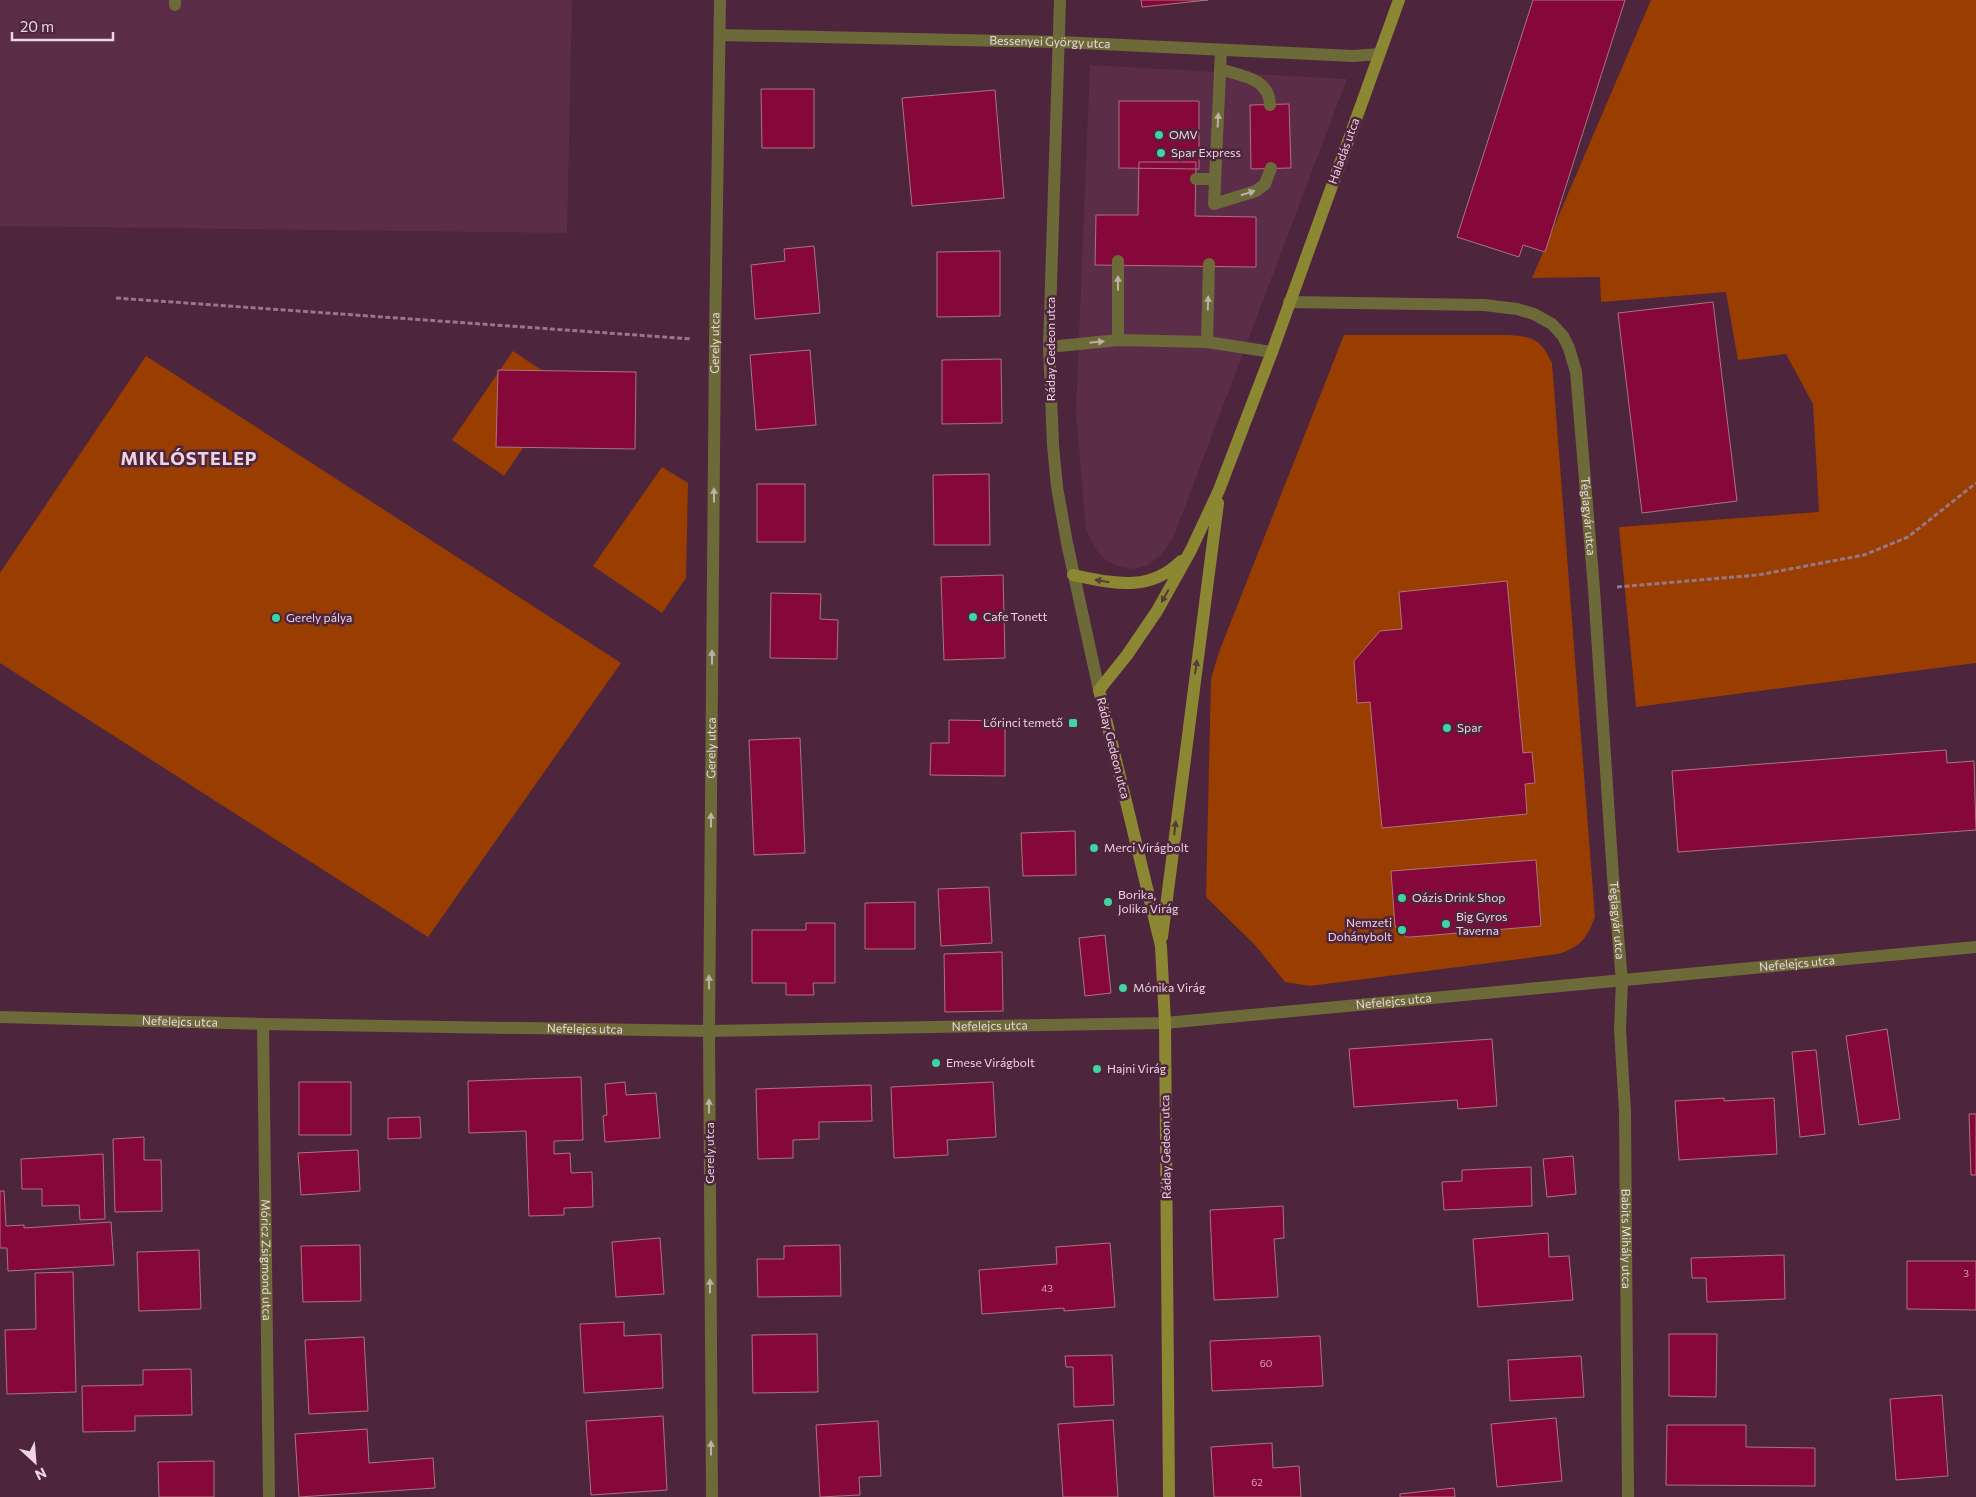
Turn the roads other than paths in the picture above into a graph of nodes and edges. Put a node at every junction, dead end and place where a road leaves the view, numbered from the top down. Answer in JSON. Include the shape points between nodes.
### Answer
{"nodes":[{"id":1,"x":720,"y":0,"type":"edge"},
{"id":2,"x":1060,"y":0,"type":"edge"},
{"id":3,"x":1399,"y":0,"type":"edge"},
{"id":4,"x":720,"y":36,"type":"junction"},
{"id":5,"x":1060,"y":42,"type":"junction"},
{"id":6,"x":1221,"y":50,"type":"junction"},
{"id":7,"x":1379,"y":54,"type":"junction"},
{"id":8,"x":1220,"y":68,"type":"junction"},
{"id":9,"x":1270,"y":105,"type":"dead end"},
{"id":10,"x":1271,"y":168,"type":"dead end"},
{"id":11,"x":1196,"y":179,"type":"dead end"},
{"id":12,"x":1215,"y":179,"type":"junction"},
{"id":13,"x":1118,"y":261,"type":"dead end"},
{"id":14,"x":1209,"y":264,"type":"dead end"},
{"id":15,"x":1289,"y":302,"type":"junction"},
{"id":16,"x":1118,"y":340,"type":"junction"},
{"id":17,"x":1206,"y":342,"type":"junction"},
{"id":18,"x":1049,"y":347,"type":"junction"},
{"id":19,"x":1272,"y":352,"type":"junction"},
{"id":20,"x":1219,"y":490,"type":"junction"},
{"id":21,"x":1192,"y":550,"type":"junction"},
{"id":22,"x":1073,"y":575,"type":"junction"},
{"id":23,"x":1099,"y":690,"type":"junction"},
{"id":24,"x":1161,"y":946,"type":"junction"},
{"id":25,"x":1976,"y":947,"type":"edge"},
{"id":26,"x":1622,"y":981,"type":"junction"},
{"id":27,"x":0,"y":1016,"type":"edge"},
{"id":28,"x":1164,"y":1023,"type":"junction"},
{"id":29,"x":263,"y":1024,"type":"junction"},
{"id":30,"x":709,"y":1031,"type":"junction"},
{"id":31,"x":268,"y":1497,"type":"edge"},
{"id":32,"x":712,"y":1497,"type":"edge"},
{"id":33,"x":1169,"y":1497,"type":"edge"},
{"id":34,"x":1628,"y":1497,"type":"edge"}],
"edges":[{"from":1,"to":4,"type":"street","name":"Gerely utca"},
{"from":2,"to":5,"type":"street","name":"Ráday Gedeon utca"},
{"from":3,"to":7,"type":"main road","name":"Haladás utca"},
{"from":4,"to":5,"type":"street","name":"Bessenyei György utca"},
{"from":30,"to":4,"type":"street","name":"Gerely utca","one_way":true},
{"from":5,"to":6,"type":"street","name":"Bessenyei György utca"},
{"from":5,"to":18,"type":"street","name":"Ráday Gedeon utca"},
{"from":6,"to":7,"type":"street","name":"Bessenyei György utca","via":[[1353,56]]},
{"from":6,"to":8,"type":"street"},
{"from":7,"to":15,"type":"main road","name":"Haladás utca"},
{"from":8,"to":9,"type":"street","via":[[1261,83],[1267,89]]},
{"from":12,"to":8,"type":"street","one_way":true},
{"from":12,"to":10,"type":"street","one_way":true,"via":[[1214,204],[1256,191],[1265,184]]},
{"from":11,"to":12,"type":"street"},
{"from":16,"to":13,"type":"street","one_way":true},
{"from":17,"to":14,"type":"street","one_way":true},
{"from":15,"to":19,"type":"main road","name":"Haladás utca"},
{"from":15,"to":26,"type":"street","name":"Téglagyár utca","via":[[1517,308],[1552,324],[1569,348],[1576,372]]},
{"from":16,"to":17,"type":"street"},
{"from":18,"to":16,"type":"street","one_way":true},
{"from":17,"to":19,"type":"street"},
{"from":18,"to":22,"type":"street","name":"Ráday Gedeon utca","via":[[1057,487]]},
{"from":19,"to":20,"type":"main road","name":"Haladás utca"},
{"from":20,"to":21,"type":"main road"},
{"from":24,"to":20,"type":"main road","one_way":true},
{"from":21,"to":22,"type":"main road","one_way":true,"via":[[1173,569],[1148,581],[1121,584]]},
{"from":21,"to":23,"type":"main road","one_way":true,"via":[[1157,610]]},
{"from":22,"to":23,"type":"street","name":"Ráday Gedeon utca"},
{"from":23,"to":24,"type":"main road","name":"Ráday Gedeon utca"},
{"from":24,"to":28,"type":"main road","name":"Ráday Gedeon utca"},
{"from":25,"to":26,"type":"street","name":"Nefelejcs utca"},
{"from":26,"to":28,"type":"street","name":"Nefelejcs utca"},
{"from":26,"to":34,"type":"street","name":"Babits Mihály utca","via":[[1620,1029],[1625,1112]]},
{"from":27,"to":29,"type":"street","name":"Nefelejcs utca"},
{"from":28,"to":30,"type":"street","name":"Nefelejcs utca"},
{"from":28,"to":33,"type":"main road","name":"Ráday Gedeon utca"},
{"from":29,"to":30,"type":"street","name":"Nefelejcs utca"},
{"from":29,"to":31,"type":"street","name":"Móricz Zsigmond utca"},
{"from":32,"to":30,"type":"street","name":"Gerely utca","one_way":true}]}
